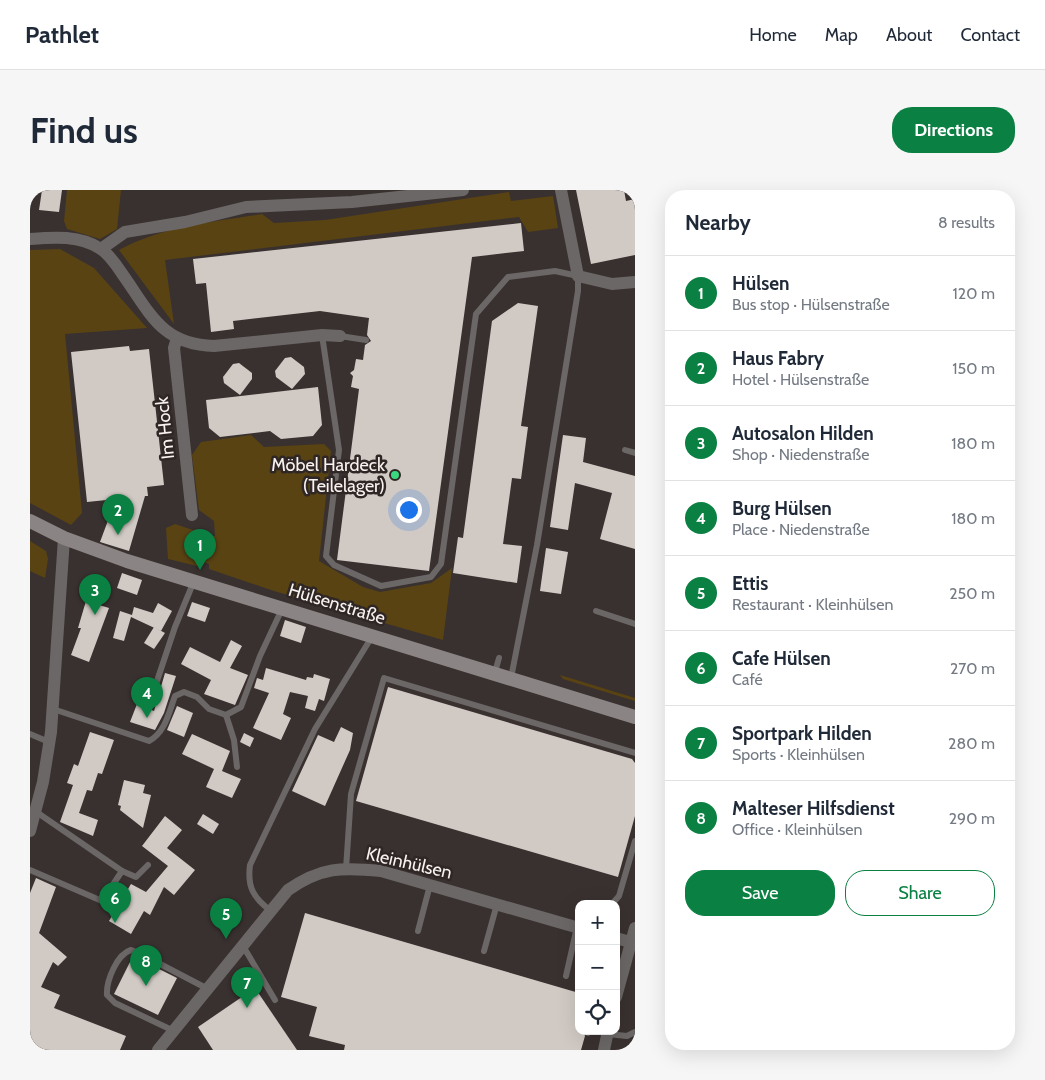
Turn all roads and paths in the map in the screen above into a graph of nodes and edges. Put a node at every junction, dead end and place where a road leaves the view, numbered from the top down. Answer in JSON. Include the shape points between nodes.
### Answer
{"nodes":[{"id":1,"x":463,"y":190,"type":"edge"},
{"id":2,"x":561,"y":190,"type":"edge"},
{"id":3,"x":30,"y":239,"type":"edge"},
{"id":4,"x":102,"y":249,"type":"junction"},
{"id":5,"x":578,"y":276,"type":"junction"},
{"id":6,"x":627,"y":285,"type":"edge"},
{"id":7,"x":322,"y":334,"type":"junction"},
{"id":8,"x":340,"y":336,"type":"joint"},
{"id":9,"x":177,"y":338,"type":"junction"},
{"id":10,"x":366,"y":340,"type":"dead end"},
{"id":11,"x":625,"y":450,"type":"dead end"},
{"id":12,"x":635,"y":453,"type":"edge"},
{"id":13,"x":192,"y":515,"type":"dead end"},
{"id":14,"x":30,"y":521,"type":"edge"},
{"id":15,"x":64,"y":538,"type":"junction"},
{"id":16,"x":194,"y":580,"type":"junction"},
{"id":17,"x":283,"y":608,"type":"junction"},
{"id":18,"x":596,"y":611,"type":"dead end"},
{"id":19,"x":635,"y":624,"type":"edge"},
{"id":20,"x":373,"y":635,"type":"junction"},
{"id":21,"x":499,"y":658,"type":"dead end"},
{"id":22,"x":494,"y":672,"type":"junction"},
{"id":23,"x":511,"y":678,"type":"junction"},
{"id":24,"x":151,"y":699,"type":"dead end"},
{"id":25,"x":53,"y":709,"type":"junction"},
{"id":26,"x":226,"y":715,"type":"junction"},
{"id":27,"x":635,"y":717,"type":"edge"},
{"id":28,"x":30,"y":734,"type":"edge"},
{"id":29,"x":49,"y":742,"type":"junction"},
{"id":30,"x":635,"y":753,"type":"edge"},
{"id":31,"x":237,"y":767,"type":"dead end"},
{"id":32,"x":35,"y":796,"type":"edge"},
{"id":33,"x":35,"y":811,"type":"junction"},
{"id":34,"x":30,"y":831,"type":"edge"},
{"id":35,"x":635,"y":841,"type":"edge"},
{"id":36,"x":148,"y":865,"type":"dead end"},
{"id":37,"x":346,"y":869,"type":"junction"},
{"id":38,"x":30,"y":870,"type":"edge"},
{"id":39,"x":122,"y":871,"type":"junction"},
{"id":40,"x":430,"y":885,"type":"junction"},
{"id":41,"x":616,"y":900,"type":"edge"},
{"id":42,"x":497,"y":904,"type":"junction"},
{"id":43,"x":271,"y":911,"type":"junction"},
{"id":44,"x":575,"y":926,"type":"edge"},
{"id":45,"x":635,"y":928,"type":"edge"},
{"id":46,"x":418,"y":931,"type":"dead end"},
{"id":47,"x":575,"y":939,"type":"edge"},
{"id":48,"x":620,"y":939,"type":"edge"},
{"id":49,"x":632,"y":943,"type":"edge"},
{"id":50,"x":243,"y":946,"type":"junction"},
{"id":51,"x":484,"y":951,"type":"dead end"},
{"id":52,"x":620,"y":973,"type":"edge"},
{"id":53,"x":566,"y":976,"type":"dead end"},
{"id":54,"x":208,"y":989,"type":"junction"},
{"id":55,"x":275,"y":1000,"type":"dead end"},
{"id":56,"x":174,"y":1031,"type":"junction"},
{"id":57,"x":635,"y":1032,"type":"edge"},
{"id":58,"x":607,"y":1035,"type":"edge"},
{"id":59,"x":620,"y":1035,"type":"edge"},
{"id":60,"x":158,"y":1050,"type":"edge"},
{"id":61,"x":604,"y":1050,"type":"edge"}],
"edges":[{"from":1,"to":4,"type":"street","via":[[352,202],[246,207],[125,232]]},
{"from":2,"to":5,"type":"street"},
{"from":3,"to":4,"type":"street","via":[[57,237],[78,240]]},
{"from":4,"to":9,"type":"street","via":[[159,324]]},
{"from":5,"to":6,"type":"street"},
{"from":5,"to":7,"type":"lane","via":[[555,271],[508,278],[476,314],[441,564],[430,577],[381,586],[334,565],[326,556],[339,450]]},
{"from":5,"to":23,"type":"lane","via":[[537,545]]},
{"from":7,"to":8,"type":"street"},
{"from":7,"to":9,"type":"street","via":[[214,346],[198,346]]},
{"from":8,"to":10,"type":"lane"},
{"from":9,"to":13,"type":"street","name":"Im Hock","via":[[174,348]]},
{"from":11,"to":12,"type":"lane"},
{"from":14,"to":15,"type":"main road","name":"Hülsenstraße"},
{"from":15,"to":16,"type":"main road","name":"Hülsenstraße"},
{"from":15,"to":25,"type":"street"},
{"from":16,"to":17,"type":"main road","name":"Hülsenstraße"},
{"from":16,"to":24,"type":"lane"},
{"from":17,"to":20,"type":"main road","name":"Hülsenstraße"},
{"from":17,"to":26,"type":"lane","via":[[241,707]]},
{"from":18,"to":19,"type":"lane"},
{"from":20,"to":22,"type":"main road","name":"Hülsenstraße"},
{"from":20,"to":43,"type":"lane","via":[[316,729],[250,866],[248,881],[258,901]]},
{"from":21,"to":22,"type":"lane"},
{"from":22,"to":23,"type":"main road","name":"Hülsenstraße"},
{"from":23,"to":27,"type":"main road","name":"Hülsenstraße"},
{"from":25,"to":26,"type":"lane","via":[[150,742],[161,731],[175,696],[184,692],[197,697],[208,709]]},
{"from":25,"to":29,"type":"street"},
{"from":26,"to":31,"type":"lane","via":[[234,740]]},
{"from":28,"to":29,"type":"lane"},
{"from":29,"to":32,"type":"street"},
{"from":30,"to":37,"type":"lane","via":[[384,678],[351,794]]},
{"from":32,"to":33,"type":"street"},
{"from":33,"to":34,"type":"street"},
{"from":33,"to":39,"type":"lane"},
{"from":35,"to":41,"type":"lane"},
{"from":36,"to":39,"type":"lane","via":[[136,877]]},
{"from":37,"to":40,"type":"street","name":"Kleinhülsen","via":[[381,871]]},
{"from":37,"to":43,"type":"street","name":"Kleinhülsen","via":[[329,869],[307,877],[288,890]]},
{"from":38,"to":39,"type":"lane","via":[[102,902]]},
{"from":40,"to":42,"type":"street","name":"Kleinhülsen"},
{"from":40,"to":46,"type":"lane"},
{"from":42,"to":44,"type":"street","name":"Kleinhülsen"},
{"from":42,"to":51,"type":"lane"},
{"from":43,"to":50,"type":"street","name":"Kleinhülsen"},
{"from":45,"to":49,"type":"street"},
{"from":47,"to":53,"type":"lane"},
{"from":48,"to":49,"type":"street"},
{"from":49,"to":52,"type":"street"},
{"from":50,"to":54,"type":"street","name":"Kleinhülsen"},
{"from":50,"to":55,"type":"lane"},
{"from":54,"to":56,"type":"street","name":"Kleinhülsen"},
{"from":54,"to":56,"type":"lane","via":[[139,953],[131,950],[122,955],[110,978],[106,995],[115,1003]]},
{"from":56,"to":60,"type":"street","name":"Kleinhülsen"},
{"from":57,"to":59,"type":"lane"},
{"from":58,"to":61,"type":"street"}]}
